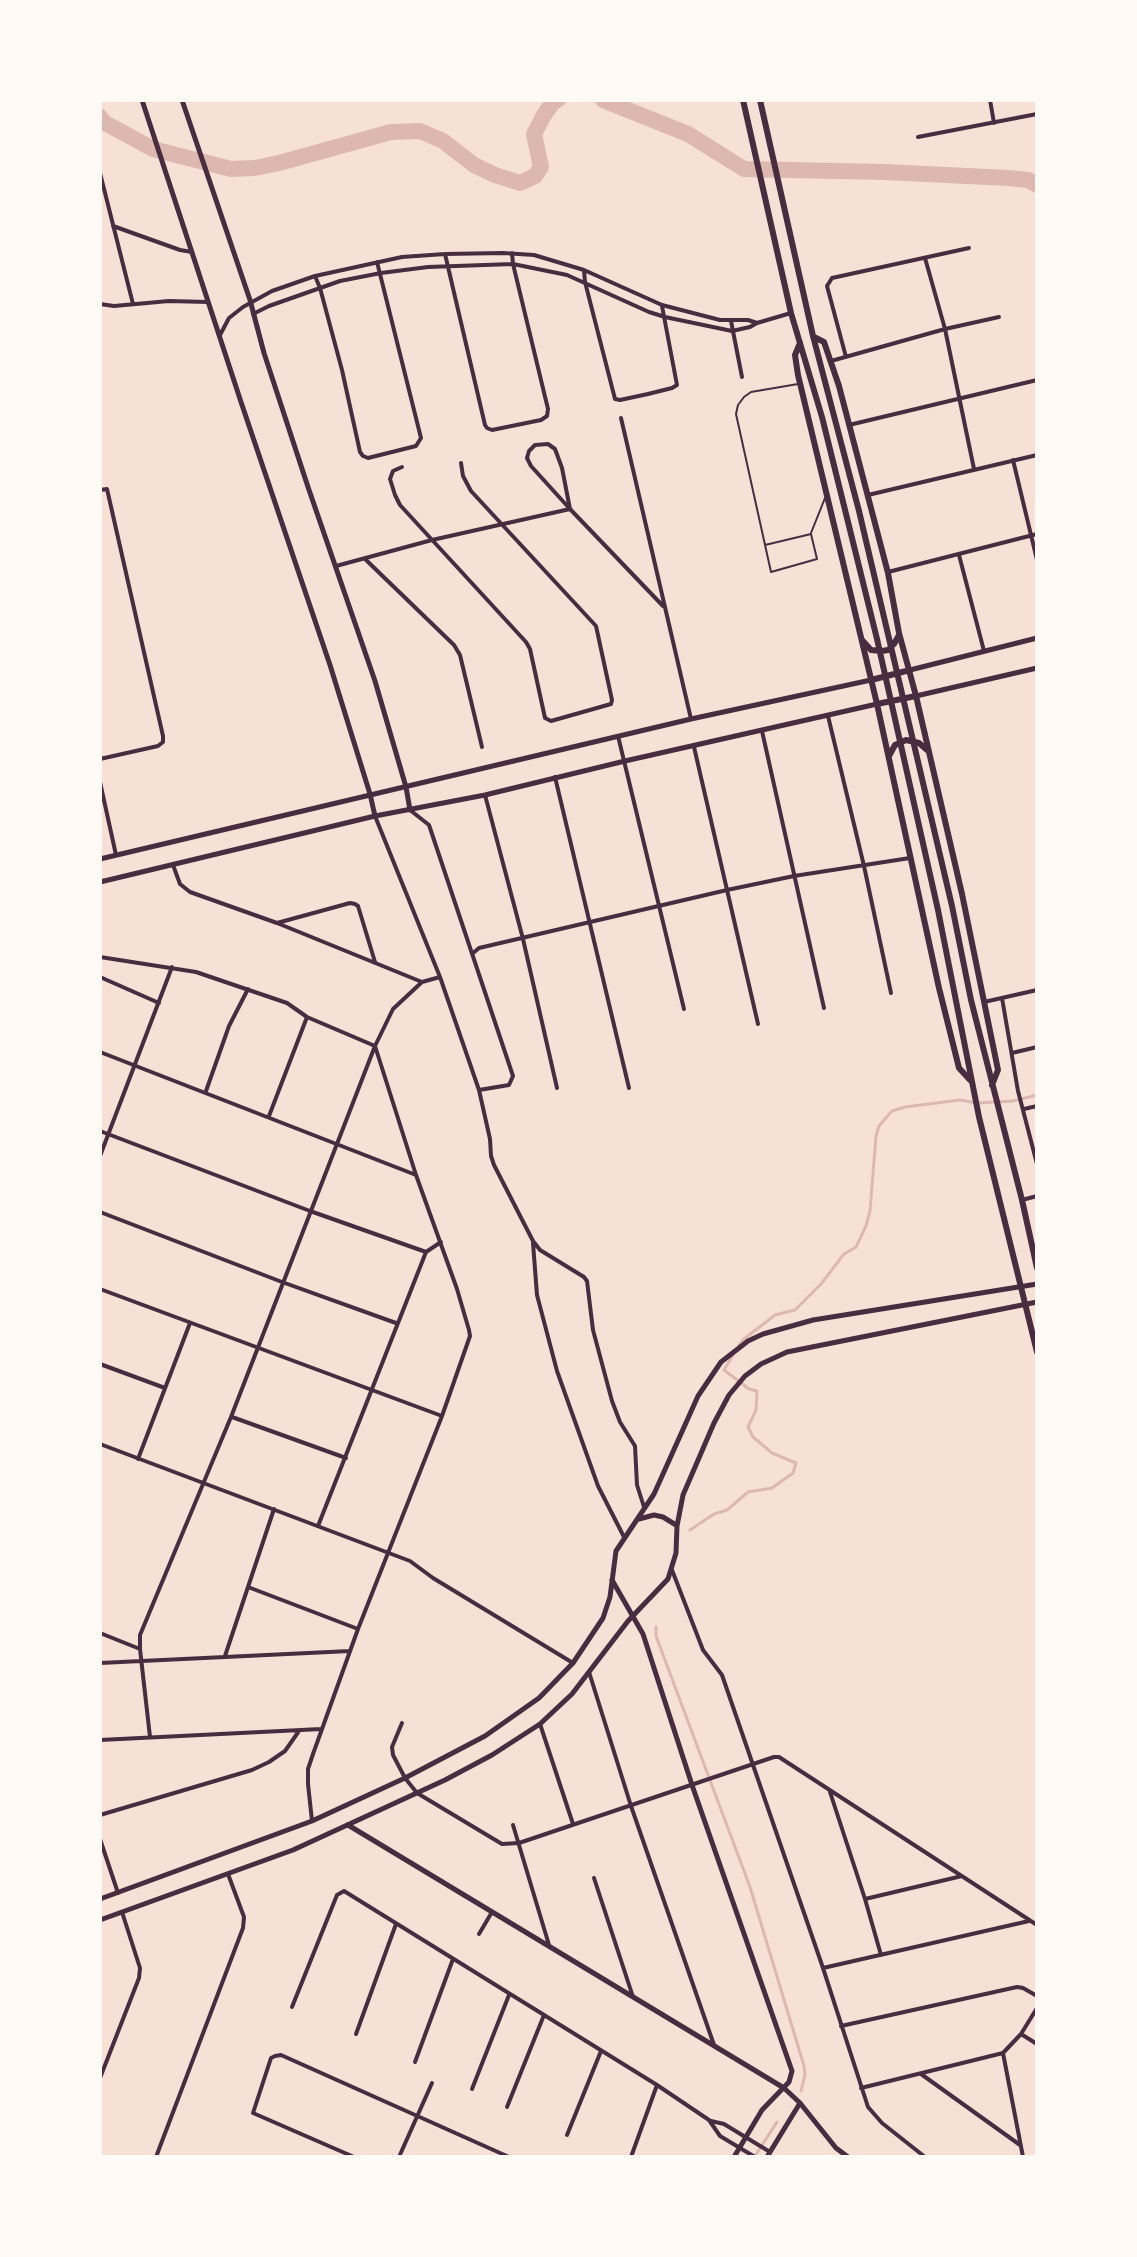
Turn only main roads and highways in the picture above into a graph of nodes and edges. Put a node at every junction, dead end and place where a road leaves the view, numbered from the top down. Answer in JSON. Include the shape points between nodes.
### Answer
{"nodes":[{"id":1,"x":142,"y":100,"type":"edge"},
{"id":2,"x":182,"y":100,"type":"edge"},
{"id":3,"x":743,"y":100,"type":"edge"},
{"id":4,"x":760,"y":101,"type":"edge"},
{"id":5,"x":813,"y":336,"type":"junction"},
{"id":6,"x":801,"y":342,"type":"junction"},
{"id":7,"x":899,"y":633,"type":"junction"},
{"id":8,"x":860,"y":637,"type":"junction"},
{"id":9,"x":1037,"y":638,"type":"edge"},
{"id":10,"x":1037,"y":668,"type":"edge"},
{"id":11,"x":910,"y":670,"type":"junction"},
{"id":12,"x":871,"y":680,"type":"junction"},
{"id":13,"x":916,"y":696,"type":"junction"},
{"id":14,"x":877,"y":704,"type":"junction"},
{"id":15,"x":929,"y":753,"type":"junction"},
{"id":16,"x":889,"y":757,"type":"junction"},
{"id":17,"x":406,"y":787,"type":"junction"},
{"id":18,"x":370,"y":794,"type":"junction"},
{"id":19,"x":410,"y":810,"type":"junction"},
{"id":20,"x":375,"y":816,"type":"junction"},
{"id":21,"x":100,"y":859,"type":"edge"},
{"id":22,"x":100,"y":882,"type":"edge"},
{"id":23,"x":972,"y":1083,"type":"junction"},
{"id":24,"x":992,"y":1085,"type":"junction"},
{"id":25,"x":1035,"y":1255,"type":"edge"},
{"id":26,"x":1037,"y":1268,"type":"edge"},
{"id":27,"x":1037,"y":1284,"type":"edge"},
{"id":28,"x":1020,"y":1286,"type":"junction"},
{"id":29,"x":1037,"y":1302,"type":"edge"},
{"id":30,"x":1025,"y":1304,"type":"junction"},
{"id":31,"x":1037,"y":1352,"type":"edge"},
{"id":32,"x":639,"y":1519,"type":"junction"},
{"id":33,"x":677,"y":1526,"type":"junction"},
{"id":34,"x":612,"y":1580,"type":"junction"},
{"id":35,"x":633,"y":1615,"type":"junction"},
{"id":36,"x":348,"y":1825,"type":"junction"},
{"id":37,"x":100,"y":1899,"type":"edge"},
{"id":38,"x":100,"y":1920,"type":"edge"},
{"id":39,"x":784,"y":2088,"type":"junction"},
{"id":40,"x":800,"y":2103,"type":"junction"},
{"id":41,"x":767,"y":2152,"type":"edge"},
{"id":42,"x":734,"y":2157,"type":"edge"},
{"id":43,"x":848,"y":2157,"type":"edge"}],
"edges":[{"from":1,"to":18,"type":"main road"},
{"from":2,"to":17,"type":"main road"},
{"from":3,"to":6,"type":"highway"},
{"from":4,"to":5,"type":"highway"},
{"from":5,"to":7,"type":"highway","via":[[824,342],[831,361]]},
{"from":5,"to":24,"type":"highway","via":[[859,511]]},
{"from":6,"to":8,"type":"highway","via":[[795,355],[800,383]]},
{"from":6,"to":23,"type":"highway","via":[[938,910]]},
{"from":7,"to":8,"type":"highway","via":[[882,651],[871,650]]},
{"from":7,"to":11,"type":"highway"},
{"from":8,"to":12,"type":"highway"},
{"from":9,"to":11,"type":"main road"},
{"from":10,"to":13,"type":"main road"},
{"from":11,"to":12,"type":"highway"},
{"from":11,"to":13,"type":"highway"},
{"from":12,"to":14,"type":"highway"},
{"from":12,"to":17,"type":"main road"},
{"from":13,"to":14,"type":"highway"},
{"from":13,"to":15,"type":"highway"},
{"from":14,"to":16,"type":"highway"},
{"from":14,"to":19,"type":"main road"},
{"from":15,"to":16,"type":"highway","via":[[906,740],[895,745]]},
{"from":15,"to":24,"type":"highway","via":[[998,1070]]},
{"from":16,"to":23,"type":"highway","via":[[959,1068]]},
{"from":17,"to":18,"type":"main road"},
{"from":17,"to":19,"type":"main road"},
{"from":18,"to":20,"type":"main road"},
{"from":18,"to":21,"type":"main road"},
{"from":19,"to":20,"type":"main road"},
{"from":20,"to":22,"type":"main road"},
{"from":23,"to":28,"type":"highway"},
{"from":24,"to":25,"type":"highway"},
{"from":25,"to":26,"type":"highway"},
{"from":27,"to":28,"type":"main road"},
{"from":28,"to":30,"type":"highway"},
{"from":28,"to":32,"type":"main road","via":[[813,1320],[748,1341],[721,1362],[705,1384]]},
{"from":29,"to":30,"type":"main road"},
{"from":30,"to":31,"type":"highway"},
{"from":30,"to":33,"type":"main road","via":[[787,1352],[761,1364],[729,1395],[714,1423],[683,1495]]},
{"from":32,"to":33,"type":"main road","via":[[654,1515]]},
{"from":32,"to":34,"type":"main road","via":[[624,1537]]},
{"from":33,"to":35,"type":"main road","via":[[672,1570]]},
{"from":34,"to":35,"type":"main road"},
{"from":34,"to":37,"type":"main road","via":[[603,1618],[573,1663],[507,1721],[405,1778],[312,1821]]},
{"from":35,"to":36,"type":"main road","via":[[572,1694],[540,1724],[492,1755]]},
{"from":35,"to":39,"type":"main road","via":[[792,2071]]},
{"from":36,"to":38,"type":"main road"},
{"from":36,"to":39,"type":"main road"},
{"from":39,"to":40,"type":"main road"},
{"from":39,"to":42,"type":"main road","via":[[762,2110]]},
{"from":40,"to":41,"type":"main road"},
{"from":40,"to":43,"type":"main road"}]}
